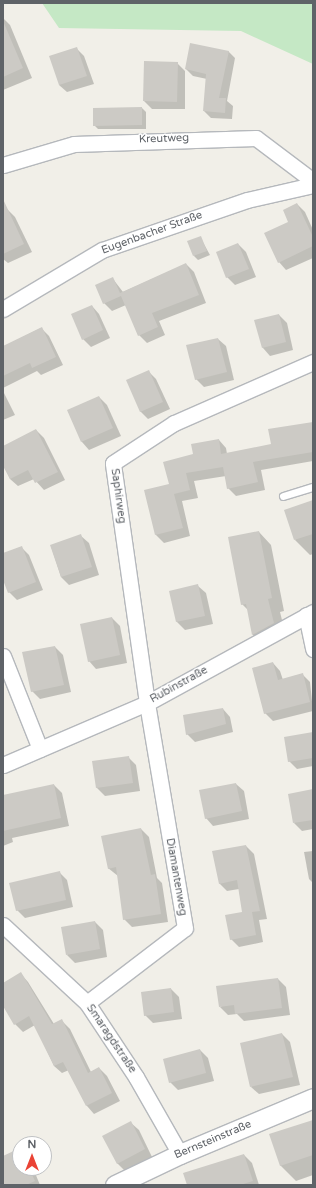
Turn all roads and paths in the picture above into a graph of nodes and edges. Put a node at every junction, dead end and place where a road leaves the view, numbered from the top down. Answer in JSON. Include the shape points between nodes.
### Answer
{"nodes":[{"id":1,"x":3,"y":165,"type":"edge"},
{"id":2,"x":313,"y":180,"type":"edge"},
{"id":3,"x":313,"y":185,"type":"edge"},
{"id":4,"x":3,"y":309,"type":"edge"},
{"id":5,"x":313,"y":362,"type":"edge"},
{"id":6,"x":313,"y":487,"type":"edge"},
{"id":7,"x":283,"y":496,"type":"dead end"},
{"id":8,"x":309,"y":613,"type":"edge"},
{"id":9,"x":313,"y":649,"type":"edge"},
{"id":10,"x":3,"y":656,"type":"edge"},
{"id":11,"x":147,"y":703,"type":"junction"},
{"id":12,"x":40,"y":748,"type":"junction"},
{"id":13,"x":3,"y":765,"type":"edge"},
{"id":14,"x":3,"y":925,"type":"edge"},
{"id":15,"x":87,"y":1003,"type":"junction"},
{"id":16,"x":313,"y":1098,"type":"edge"},
{"id":17,"x":180,"y":1154,"type":"junction"},
{"id":18,"x":115,"y":1185,"type":"edge"}],
"edges":[{"from":1,"to":2,"type":"street","name":"Kreutweg","via":[[74,144],[256,138]]},
{"from":3,"to":4,"type":"street","name":"Eugenbacher Straße","via":[[246,200],[102,250]]},
{"from":5,"to":11,"type":"street","name":"Saphirweg","via":[[174,423],[113,463]]},
{"from":6,"to":7,"type":"lane"},
{"from":8,"to":9,"type":"street"},
{"from":8,"to":11,"type":"street","name":"Rubinstraße"},
{"from":10,"to":12,"type":"street"},
{"from":11,"to":12,"type":"street","name":"Rubinstraße"},
{"from":11,"to":15,"type":"street","name":"Diamantenweg","via":[[186,928]]},
{"from":12,"to":13,"type":"street","name":"Rubinstraße"},
{"from":14,"to":15,"type":"street","name":"Smaragdstraße"},
{"from":15,"to":17,"type":"street","name":"Smaragdstraße","via":[[136,1077]]},
{"from":16,"to":17,"type":"street","name":"Bernsteinstraße"},
{"from":17,"to":18,"type":"street","name":"Bernsteinstraße"}]}
